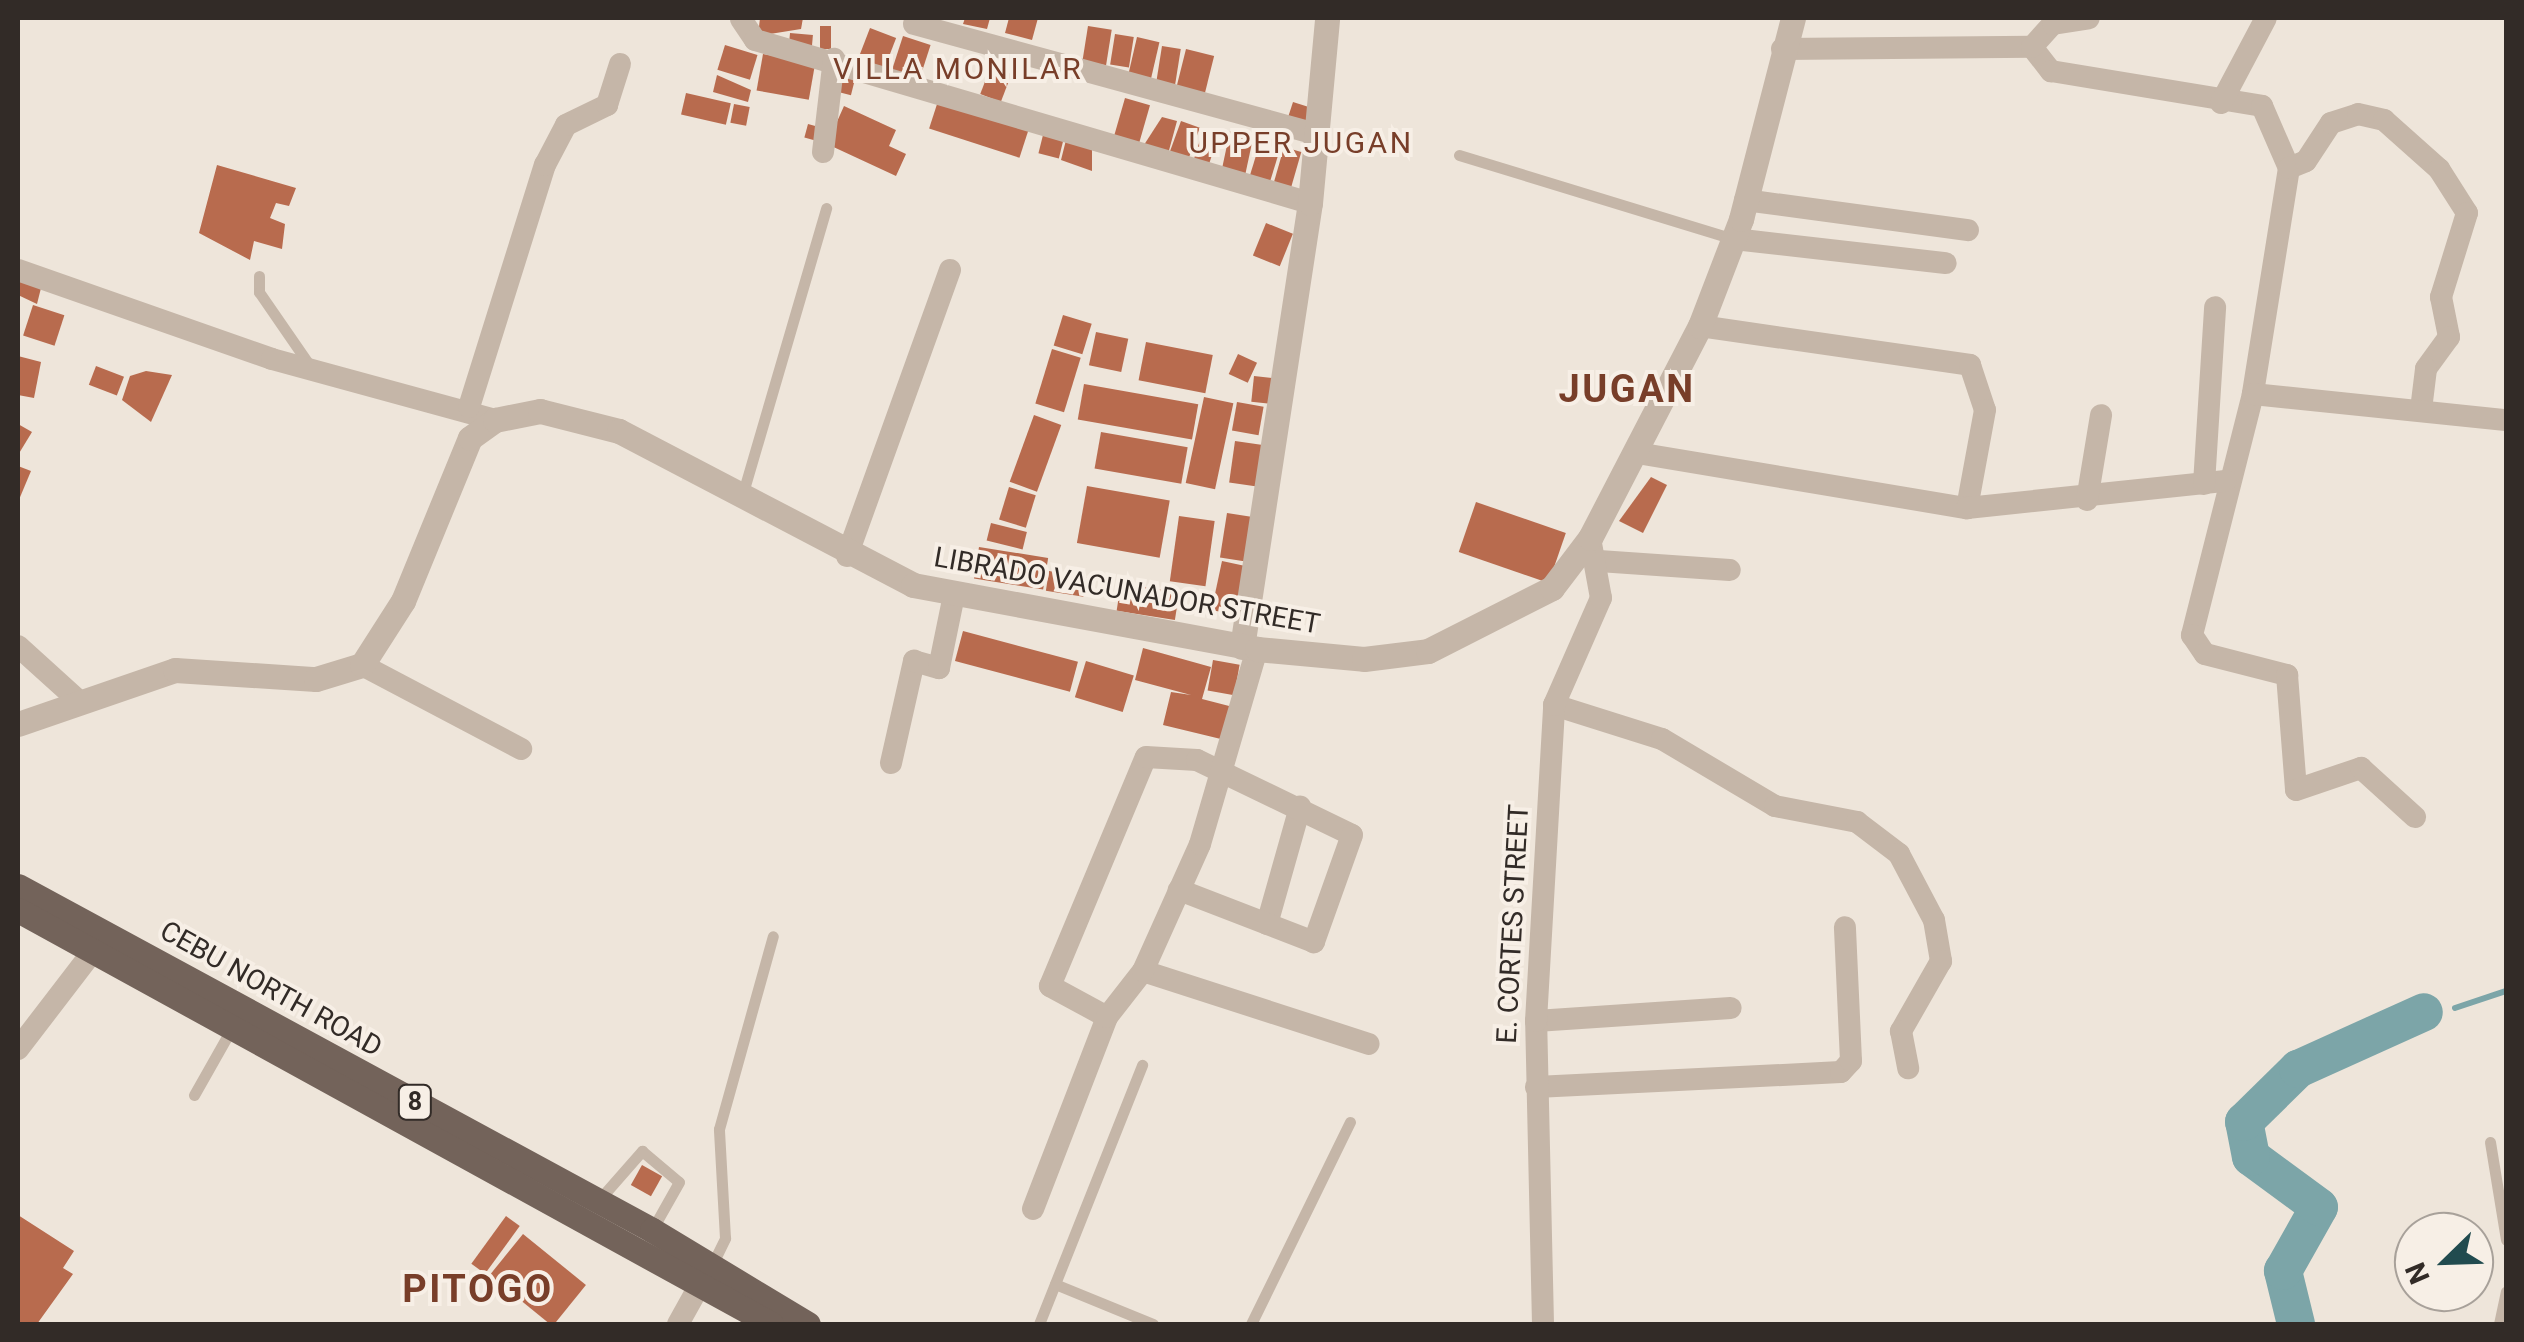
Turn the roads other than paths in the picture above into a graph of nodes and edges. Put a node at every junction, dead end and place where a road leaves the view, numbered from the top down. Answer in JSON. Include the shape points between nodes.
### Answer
{"nodes":[{"id":1,"x":1327,"y":18,"type":"edge"},
{"id":2,"x":1793,"y":18,"type":"edge"},
{"id":3,"x":2089,"y":18,"type":"edge"},
{"id":4,"x":2266,"y":18,"type":"edge"},
{"id":5,"x":740,"y":19,"type":"edge"},
{"id":6,"x":914,"y":24,"type":"dead end"},
{"id":7,"x":2032,"y":46,"type":"junction"},
{"id":8,"x":1782,"y":49,"type":"junction"},
{"id":9,"x":834,"y":59,"type":"junction"},
{"id":10,"x":620,"y":64,"type":"dead end"},
{"id":11,"x":2221,"y":103,"type":"junction"},
{"id":12,"x":1317,"y":134,"type":"junction"},
{"id":13,"x":823,"y":152,"type":"dead end"},
{"id":14,"x":1459,"y":154,"type":"dead end"},
{"id":15,"x":2290,"y":168,"type":"junction"},
{"id":16,"x":1746,"y":200,"type":"junction"},
{"id":17,"x":1310,"y":203,"type":"junction"},
{"id":18,"x":826,"y":208,"type":"dead end"},
{"id":19,"x":1968,"y":230,"type":"dead end"},
{"id":20,"x":1734,"y":239,"type":"junction"},
{"id":21,"x":1946,"y":263,"type":"dead end"},
{"id":22,"x":18,"y":270,"type":"edge"},
{"id":23,"x":950,"y":270,"type":"dead end"},
{"id":24,"x":258,"y":276,"type":"dead end"},
{"id":25,"x":2215,"y":306,"type":"dead end"},
{"id":26,"x":1700,"y":326,"type":"junction"},
{"id":27,"x":310,"y":366,"type":"junction"},
{"id":28,"x":2254,"y":394,"type":"junction"},
{"id":29,"x":2421,"y":406,"type":"junction"},
{"id":30,"x":469,"y":407,"type":"junction"},
{"id":31,"x":2101,"y":416,"type":"dead end"},
{"id":32,"x":495,"y":420,"type":"junction"},
{"id":33,"x":2506,"y":420,"type":"edge"},
{"id":34,"x":1637,"y":453,"type":"junction"},
{"id":35,"x":2215,"y":483,"type":"junction"},
{"id":36,"x":742,"y":496,"type":"junction"},
{"id":37,"x":2087,"y":500,"type":"junction"},
{"id":38,"x":1966,"y":508,"type":"junction"},
{"id":39,"x":1595,"y":550,"type":"junction"},
{"id":40,"x":848,"y":556,"type":"junction"},
{"id":41,"x":1730,"y":570,"type":"dead end"},
{"id":42,"x":954,"y":595,"type":"junction"},
{"id":43,"x":18,"y":646,"type":"edge"},
{"id":44,"x":1250,"y":648,"type":"junction"},
{"id":45,"x":362,"y":666,"type":"junction"},
{"id":46,"x":80,"y":702,"type":"junction"},
{"id":47,"x":1554,"y":705,"type":"junction"},
{"id":48,"x":18,"y":724,"type":"edge"},
{"id":49,"x":521,"y":749,"type":"dead end"},
{"id":50,"x":891,"y":763,"type":"dead end"},
{"id":51,"x":1226,"y":772,"type":"junction"},
{"id":52,"x":1300,"y":807,"type":"junction"},
{"id":53,"x":2415,"y":817,"type":"dead end"},
{"id":54,"x":18,"y":886,"type":"edge"},
{"id":55,"x":1179,"y":890,"type":"junction"},
{"id":56,"x":18,"y":910,"type":"edge"},
{"id":57,"x":1267,"y":924,"type":"junction"},
{"id":58,"x":1845,"y":927,"type":"dead end"},
{"id":59,"x":773,"y":936,"type":"dead end"},
{"id":60,"x":100,"y":943,"type":"junction"},
{"id":61,"x":1143,"y":971,"type":"junction"},
{"id":62,"x":1731,"y":1008,"type":"dead end"},
{"id":63,"x":1107,"y":1017,"type":"junction"},
{"id":64,"x":1536,"y":1021,"type":"junction"},
{"id":65,"x":232,"y":1026,"type":"junction"},
{"id":66,"x":1369,"y":1044,"type":"dead end"},
{"id":67,"x":18,"y":1049,"type":"edge"},
{"id":68,"x":1142,"y":1065,"type":"dead end"},
{"id":69,"x":1908,"y":1068,"type":"dead end"},
{"id":70,"x":1536,"y":1087,"type":"junction"},
{"id":71,"x":194,"y":1095,"type":"dead end"},
{"id":72,"x":1350,"y":1122,"type":"dead end"},
{"id":73,"x":2490,"y":1142,"type":"dead end"},
{"id":74,"x":598,"y":1201,"type":"junction"},
{"id":75,"x":1033,"y":1209,"type":"dead end"},
{"id":76,"x":652,"y":1230,"type":"junction"},
{"id":77,"x":2506,"y":1240,"type":"edge"},
{"id":78,"x":706,"y":1274,"type":"junction"},
{"id":79,"x":1055,"y":1284,"type":"junction"},
{"id":80,"x":2506,"y":1292,"type":"edge"},
{"id":81,"x":678,"y":1324,"type":"edge"},
{"id":82,"x":771,"y":1324,"type":"edge"},
{"id":83,"x":808,"y":1324,"type":"edge"},
{"id":84,"x":1039,"y":1324,"type":"edge"},
{"id":85,"x":1152,"y":1324,"type":"edge"},
{"id":86,"x":1251,"y":1324,"type":"edge"},
{"id":87,"x":1543,"y":1324,"type":"edge"},
{"id":88,"x":2499,"y":1324,"type":"edge"}],
"edges":[{"from":1,"to":12,"type":"street"},
{"from":2,"to":8,"type":"street","name":"LIBRADO VACUNADOR STREET"},
{"from":3,"to":7,"type":"street","via":[[2054,24]]},
{"from":4,"to":11,"type":"street"},
{"from":5,"to":9,"type":"street","via":[[755,40]]},
{"from":6,"to":12,"type":"street"},
{"from":7,"to":8,"type":"street"},
{"from":7,"to":11,"type":"street","via":[[2051,72]]},
{"from":8,"to":16,"type":"street","name":"LIBRADO VACUNADOR STREET"},
{"from":9,"to":13,"type":"street"},
{"from":9,"to":17,"type":"street"},
{"from":10,"to":30,"type":"street","via":[[606,105],[566,125],[544,164]]},
{"from":11,"to":15,"type":"street","via":[[2262,106]]},
{"from":12,"to":17,"type":"street"},
{"from":14,"to":20,"type":"lane"},
{"from":15,"to":28,"type":"street"},
{"from":15,"to":29,"type":"street","via":[[2306,161],[2331,122],[2358,114],[2384,120],[2439,169],[2467,213],[2441,297],[2449,337],[2426,369]]},
{"from":16,"to":19,"type":"street"},
{"from":16,"to":20,"type":"street","name":"LIBRADO VACUNADOR STREET"},
{"from":17,"to":44,"type":"street"},
{"from":18,"to":36,"type":"lane"},
{"from":20,"to":21,"type":"street"},
{"from":20,"to":26,"type":"street","name":"LIBRADO VACUNADOR STREET"},
{"from":22,"to":27,"type":"street"},
{"from":23,"to":40,"type":"street"},
{"from":24,"to":27,"type":"lane","via":[[259,292]]},
{"from":25,"to":35,"type":"street"},
{"from":26,"to":34,"type":"street","name":"LIBRADO VACUNADOR STREET"},
{"from":26,"to":38,"type":"street","via":[[1970,364],[1986,410]]},
{"from":27,"to":30,"type":"street"},
{"from":28,"to":29,"type":"street"},
{"from":28,"to":35,"type":"street"},
{"from":29,"to":33,"type":"street"},
{"from":30,"to":32,"type":"street"},
{"from":31,"to":37,"type":"street"},
{"from":32,"to":36,"type":"street","name":"LIBRADO VACUNADOR STREET","via":[[540,411],[585,418]]},
{"from":32,"to":45,"type":"street","via":[[470,438],[403,601]]},
{"from":34,"to":38,"type":"street"},
{"from":34,"to":39,"type":"street","name":"LIBRADO VACUNADOR STREET"},
{"from":35,"to":37,"type":"street"},
{"from":35,"to":53,"type":"street","via":[[2196,645],[2286,676],[2296,790],[2362,768]]},
{"from":36,"to":40,"type":"street","name":"LIBRADO VACUNADOR STREET"},
{"from":37,"to":38,"type":"street"},
{"from":39,"to":41,"type":"street"},
{"from":39,"to":44,"type":"street","name":"LIBRADO VACUNADOR STREET","via":[[1552,588],[1428,651],[1364,659]]},
{"from":39,"to":47,"type":"street","name":"E. CORTES STREET","via":[[1598,609]]},
{"from":40,"to":42,"type":"street","name":"LIBRADO VACUNADOR STREET"},
{"from":42,"to":44,"type":"street","name":"LIBRADO VACUNADOR STREET"},
{"from":42,"to":50,"type":"street","via":[[939,668],[914,661]]},
{"from":43,"to":46,"type":"street"},
{"from":44,"to":51,"type":"street"},
{"from":45,"to":46,"type":"street","via":[[316,679],[174,670]]},
{"from":45,"to":49,"type":"street"},
{"from":46,"to":48,"type":"street"},
{"from":47,"to":64,"type":"street","name":"E. CORTES STREET"},
{"from":47,"to":69,"type":"street","via":[[1662,739],[1775,806],[1845,817],[1899,854],[1934,920],[1941,962],[1900,1032]]},
{"from":51,"to":52,"type":"street"},
{"from":51,"to":55,"type":"street"},
{"from":51,"to":63,"type":"street","via":[[1158,752],[1132,780],[1050,986]]},
{"from":52,"to":57,"type":"street"},
{"from":52,"to":57,"type":"street","via":[[1352,835],[1325,932],[1314,942]]},
{"from":54,"to":60,"type":"main road","name":"CEBU NORTH ROAD","number":"8"},
{"from":55,"to":57,"type":"street"},
{"from":55,"to":61,"type":"street"},
{"from":56,"to":60,"type":"main road","name":"CEBU NORTH ROAD","number":"8"},
{"from":58,"to":70,"type":"street","via":[[1851,1062],[1841,1072]]},
{"from":59,"to":78,"type":"lane","via":[[719,1130],[726,1238]]},
{"from":60,"to":65,"type":"main road","name":"CEBU NORTH ROAD","number":"8"},
{"from":60,"to":67,"type":"street"},
{"from":60,"to":74,"type":"main road","name":"CEBU NORTH ROAD","number":"8"},
{"from":61,"to":63,"type":"street"},
{"from":61,"to":66,"type":"street"},
{"from":62,"to":64,"type":"street"},
{"from":63,"to":75,"type":"street"},
{"from":64,"to":70,"type":"street","name":"E. CORTES STREET"},
{"from":65,"to":71,"type":"lane"},
{"from":65,"to":78,"type":"main road","name":"CEBU NORTH ROAD","number":"8"},
{"from":68,"to":79,"type":"lane"},
{"from":70,"to":87,"type":"street","name":"E. CORTES STREET"},
{"from":72,"to":86,"type":"lane"},
{"from":73,"to":77,"type":"lane"},
{"from":74,"to":76,"type":"main road","name":"CEBU NORTH ROAD","number":"8"},
{"from":74,"to":76,"type":"lane","via":[[642,1151],[679,1182]]},
{"from":76,"to":78,"type":"main road","name":"CEBU NORTH ROAD","number":"8"},
{"from":78,"to":81,"type":"street"},
{"from":78,"to":82,"type":"main road","name":"CEBU NORTH ROAD","number":"8"},
{"from":78,"to":83,"type":"main road","name":"CEBU NORTH ROAD","number":"8"},
{"from":79,"to":84,"type":"lane"},
{"from":79,"to":85,"type":"lane"},
{"from":80,"to":88,"type":"lane"}]}
